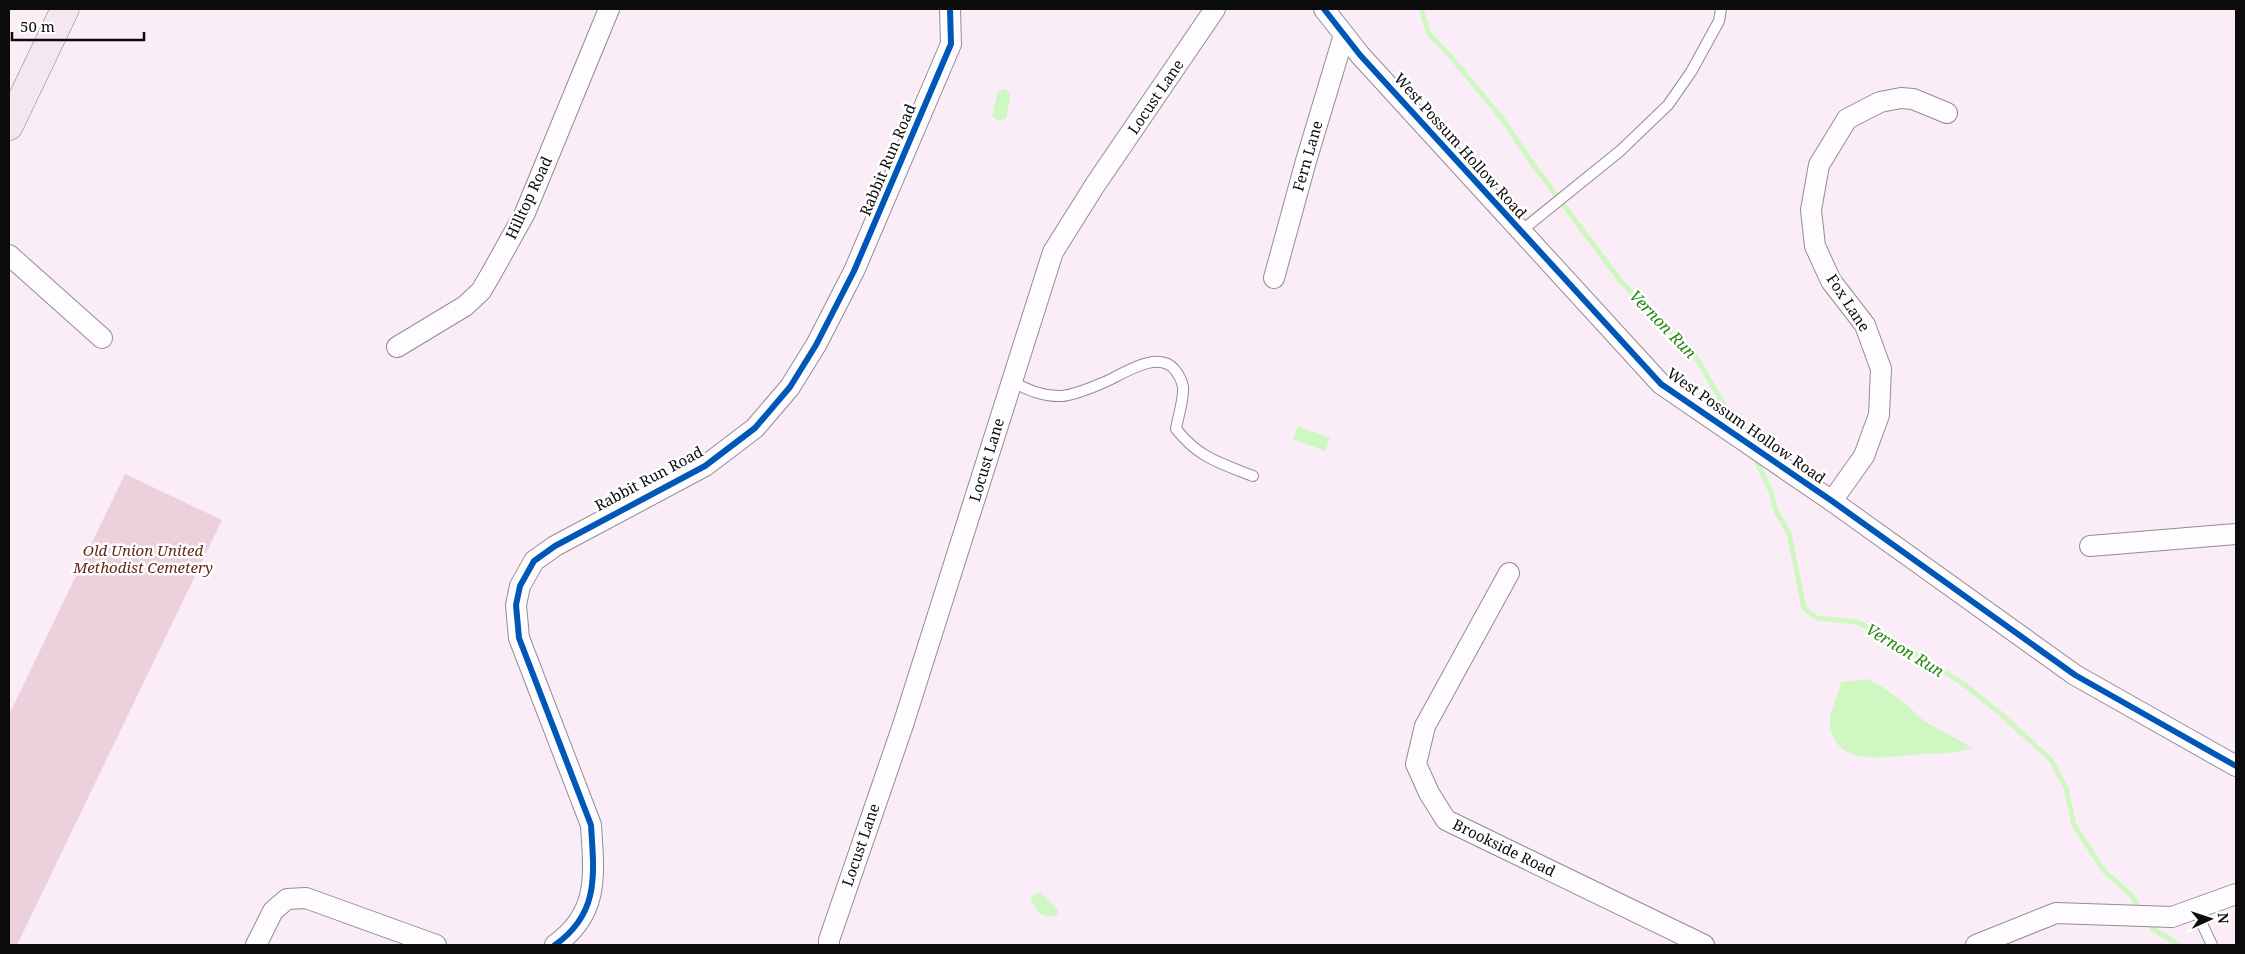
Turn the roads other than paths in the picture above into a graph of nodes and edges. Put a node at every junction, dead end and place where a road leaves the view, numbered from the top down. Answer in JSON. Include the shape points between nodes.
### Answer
{"nodes":[{"id":1,"x":65,"y":9,"type":"edge"},
{"id":2,"x":609,"y":9,"type":"edge"},
{"id":3,"x":950,"y":9,"type":"edge"},
{"id":4,"x":1215,"y":9,"type":"edge"},
{"id":5,"x":1324,"y":9,"type":"edge"},
{"id":6,"x":1721,"y":9,"type":"edge"},
{"id":7,"x":1344,"y":35,"type":"junction"},
{"id":8,"x":1947,"y":113,"type":"dead end"},
{"id":9,"x":9,"y":126,"type":"edge"},
{"id":10,"x":1521,"y":231,"type":"junction"},
{"id":11,"x":9,"y":255,"type":"edge"},
{"id":12,"x":1274,"y":278,"type":"dead end"},
{"id":13,"x":102,"y":338,"type":"dead end"},
{"id":14,"x":396,"y":347,"type":"dead end"},
{"id":15,"x":1011,"y":381,"type":"junction"},
{"id":16,"x":1253,"y":476,"type":"dead end"},
{"id":17,"x":1832,"y":500,"type":"junction"},
{"id":18,"x":2236,"y":534,"type":"edge"},
{"id":19,"x":2090,"y":546,"type":"dead end"},
{"id":20,"x":1510,"y":573,"type":"dead end"},
{"id":21,"x":2236,"y":766,"type":"edge"},
{"id":22,"x":2236,"y":894,"type":"edge"},
{"id":23,"x":2195,"y":909,"type":"junction"},
{"id":24,"x":256,"y":945,"type":"edge"},
{"id":25,"x":436,"y":945,"type":"edge"},
{"id":26,"x":555,"y":945,"type":"edge"},
{"id":27,"x":829,"y":945,"type":"edge"},
{"id":28,"x":1704,"y":945,"type":"edge"},
{"id":29,"x":1976,"y":945,"type":"edge"},
{"id":30,"x":2212,"y":945,"type":"edge"}],
"edges":[{"from":1,"to":9,"type":"street"},
{"from":2,"to":14,"type":"street","name":"Hilltop Road","via":[[525,213],[492,274],[481,291],[465,306]]},
{"from":3,"to":26,"type":"street","name":"Rabbit Run Road","via":[[951,44],[854,271],[790,387],[755,428],[705,466],[555,546],[534,561],[520,586],[516,605],[519,638],[591,825],[592,896],[581,922]]},
{"from":4,"to":15,"type":"street","name":"Locust Lane","via":[[1053,252]]},
{"from":5,"to":7,"type":"street","name":"West Possum Hollow Road"},
{"from":6,"to":10,"type":"lane","via":[[1691,72],[1668,105],[1620,151]]},
{"from":7,"to":10,"type":"street","name":"West Possum Hollow Road"},
{"from":7,"to":12,"type":"street","name":"Fern Lane"},
{"from":8,"to":17,"type":"street","name":"Fox Lane","via":[[1913,99],[1880,102],[1847,119],[1819,165],[1811,210],[1815,246],[1830,281],[1866,325],[1881,369],[1879,415],[1864,456]]},
{"from":10,"to":17,"type":"street","name":"West Possum Hollow Road","via":[[1661,384]]},
{"from":11,"to":13,"type":"street"},
{"from":15,"to":16,"type":"lane","via":[[1044,396],[1063,396],[1103,383],[1139,366],[1164,362],[1172,367],[1183,388],[1176,429],[1202,455]]},
{"from":15,"to":27,"type":"street","name":"Locust Lane","via":[[903,725]]},
{"from":17,"to":21,"type":"street","name":"West Possum Hollow Road","via":[[2075,675]]},
{"from":18,"to":19,"type":"street"},
{"from":20,"to":28,"type":"street","name":"Brookside Road","via":[[1425,726],[1416,764],[1429,794],[1446,820]]},
{"from":22,"to":23,"type":"street"},
{"from":23,"to":29,"type":"street","via":[[2172,917],[2056,913]]},
{"from":23,"to":30,"type":"lane"},
{"from":24,"to":25,"type":"street","via":[[273,912],[287,899],[306,898]]}]}
